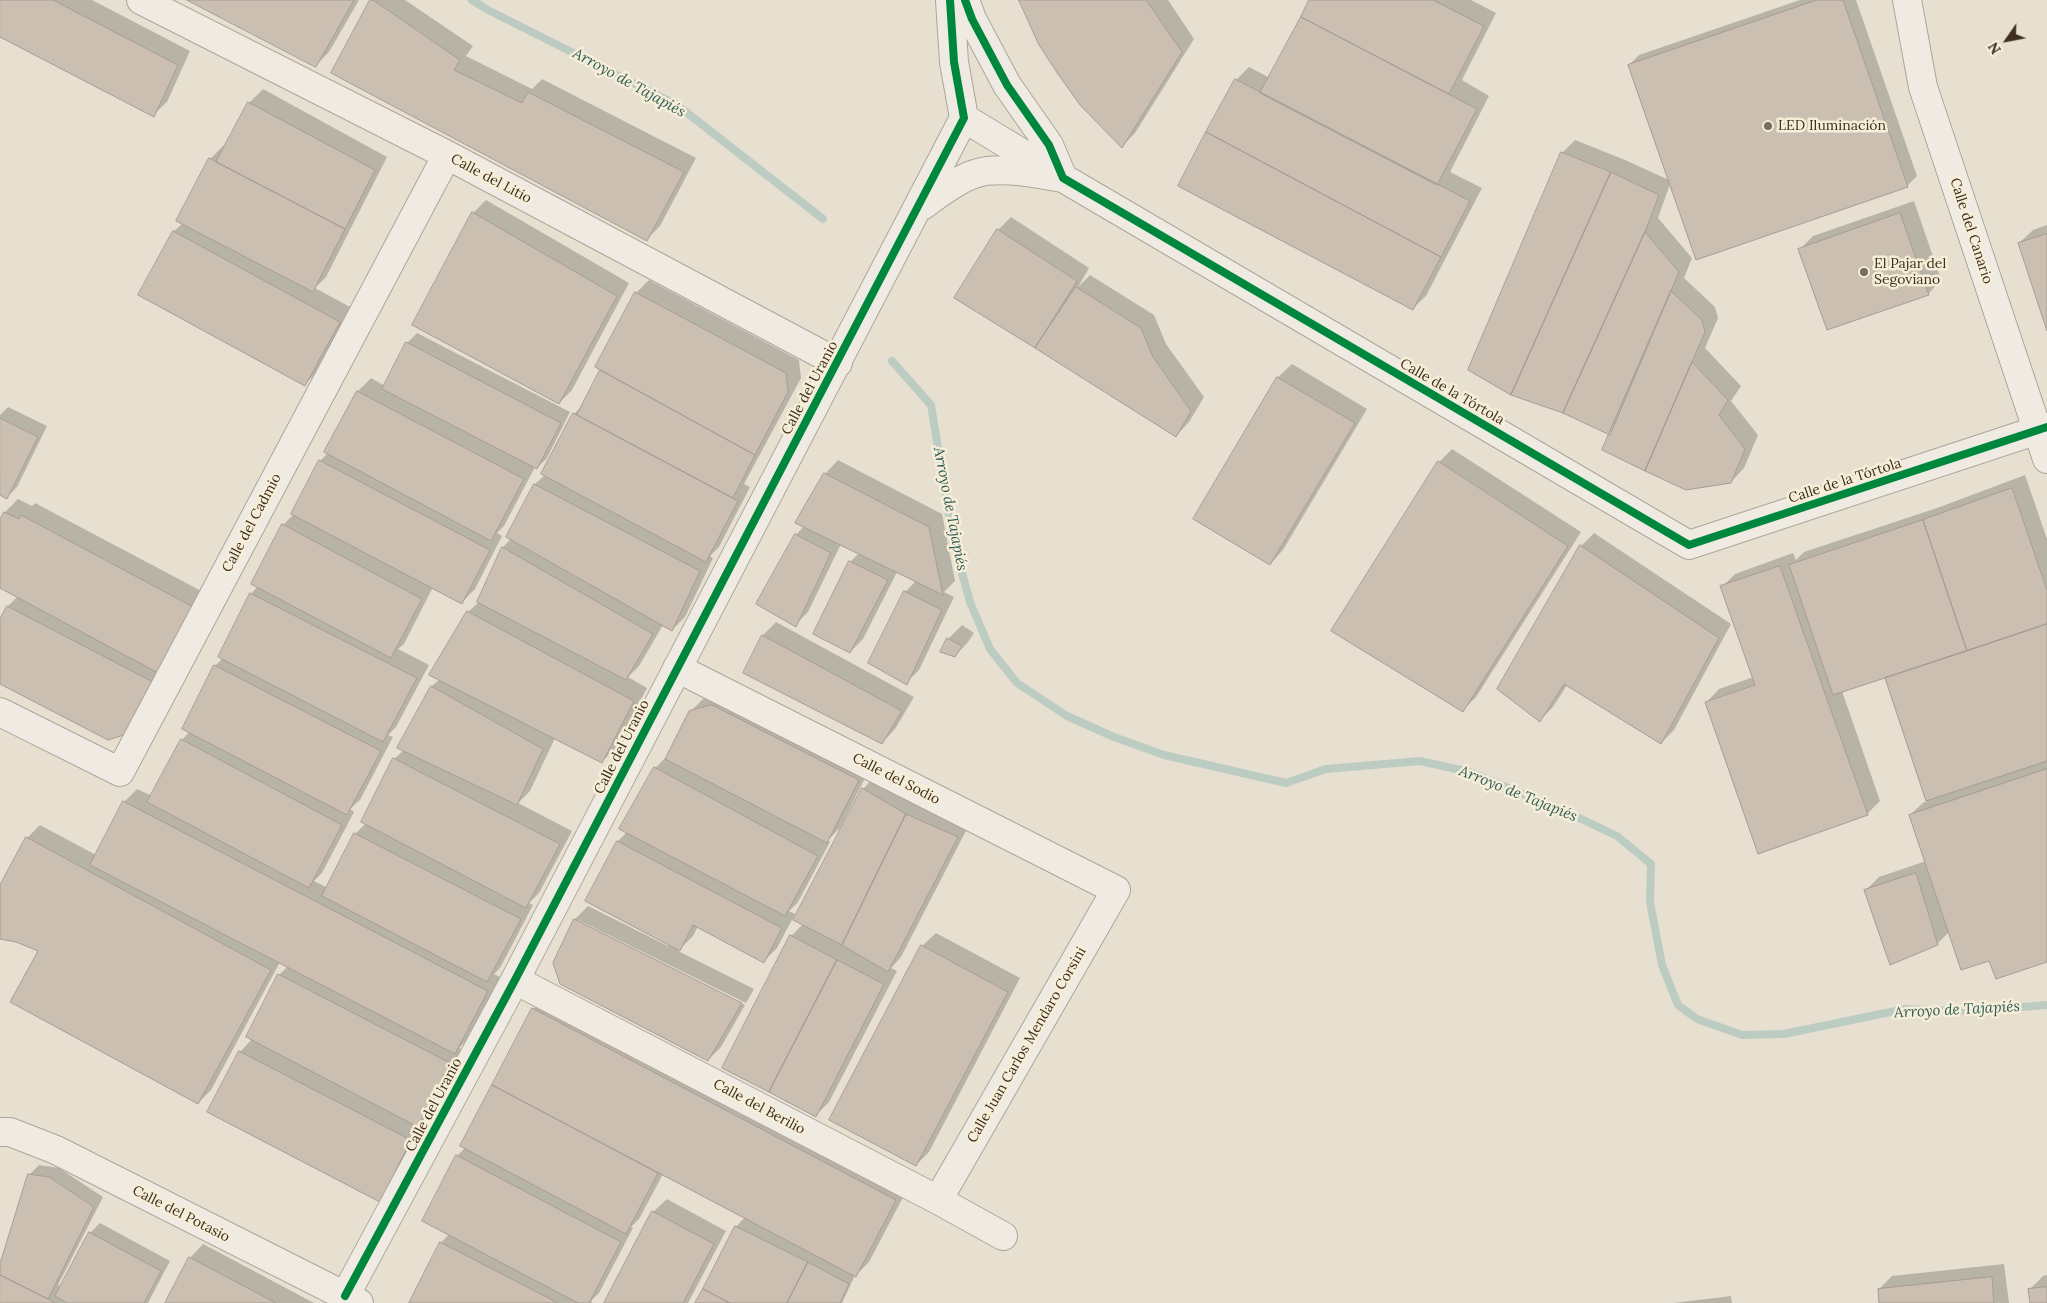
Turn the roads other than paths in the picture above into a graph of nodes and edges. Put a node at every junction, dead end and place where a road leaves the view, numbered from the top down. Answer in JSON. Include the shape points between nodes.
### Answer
{"nodes":[{"id":1,"x":141,"y":0,"type":"edge"},
{"id":2,"x":950,"y":0,"type":"edge"},
{"id":3,"x":965,"y":0,"type":"edge"},
{"id":4,"x":1906,"y":0,"type":"edge"},
{"id":5,"x":964,"y":118,"type":"junction"},
{"id":6,"x":447,"y":155,"type":"junction"},
{"id":7,"x":1063,"y":178,"type":"junction"},
{"id":8,"x":919,"y":208,"type":"junction"},
{"id":9,"x":838,"y":363,"type":"junction"},
{"id":10,"x":2042,"y":429,"type":"edge"},
{"id":11,"x":2047,"y":460,"type":"edge"},
{"id":12,"x":677,"y":668,"type":"junction"},
{"id":13,"x":0,"y":712,"type":"edge"},
{"id":14,"x":1116,"y":890,"type":"joint"},
{"id":15,"x":515,"y":980,"type":"junction"},
{"id":16,"x":0,"y":1132,"type":"edge"},
{"id":17,"x":938,"y":1200,"type":"junction"},
{"id":18,"x":1003,"y":1236,"type":"dead end"},
{"id":19,"x":352,"y":1300,"type":"edge"}],
"edges":[{"from":1,"to":6,"type":"street","name":"Calle del Litio"},
{"from":2,"to":5,"type":"street","via":[[954,62]]},
{"from":3,"to":7,"type":"street","via":[[1007,85],[1049,145]]},
{"from":4,"to":10,"type":"street","name":"Calle del Canario","via":[[1923,87]]},
{"from":5,"to":7,"type":"street","name":"Calle de la Tórtola"},
{"from":5,"to":8,"type":"street","name":"Calle del Uranio"},
{"from":6,"to":9,"type":"street","name":"Calle del Litio"},
{"from":6,"to":13,"type":"street","name":"Calle del Cadmio","via":[[120,772]]},
{"from":7,"to":8,"type":"street","via":[[985,171],[954,184]]},
{"from":7,"to":10,"type":"street","name":"Calle de la Tórtola","via":[[1689,545]]},
{"from":8,"to":9,"type":"street","name":"Calle del Uranio"},
{"from":9,"to":12,"type":"street","name":"Calle del Uranio"},
{"from":10,"to":11,"type":"street","name":"Calle del Canario"},
{"from":12,"to":14,"type":"street","name":"Calle del Sodio"},
{"from":12,"to":15,"type":"street","name":"Calle del Uranio"},
{"from":14,"to":17,"type":"street","name":"Calle Juan Carlos Mendaro Corsini"},
{"from":15,"to":17,"type":"street","name":"Calle del Berilio"},
{"from":15,"to":19,"type":"street","name":"Calle del Uranio"},
{"from":16,"to":19,"type":"street","name":"Calle del Potasio","via":[[10,1132],[56,1150]]},
{"from":17,"to":18,"type":"street","name":"Calle del Berilio"}]}
